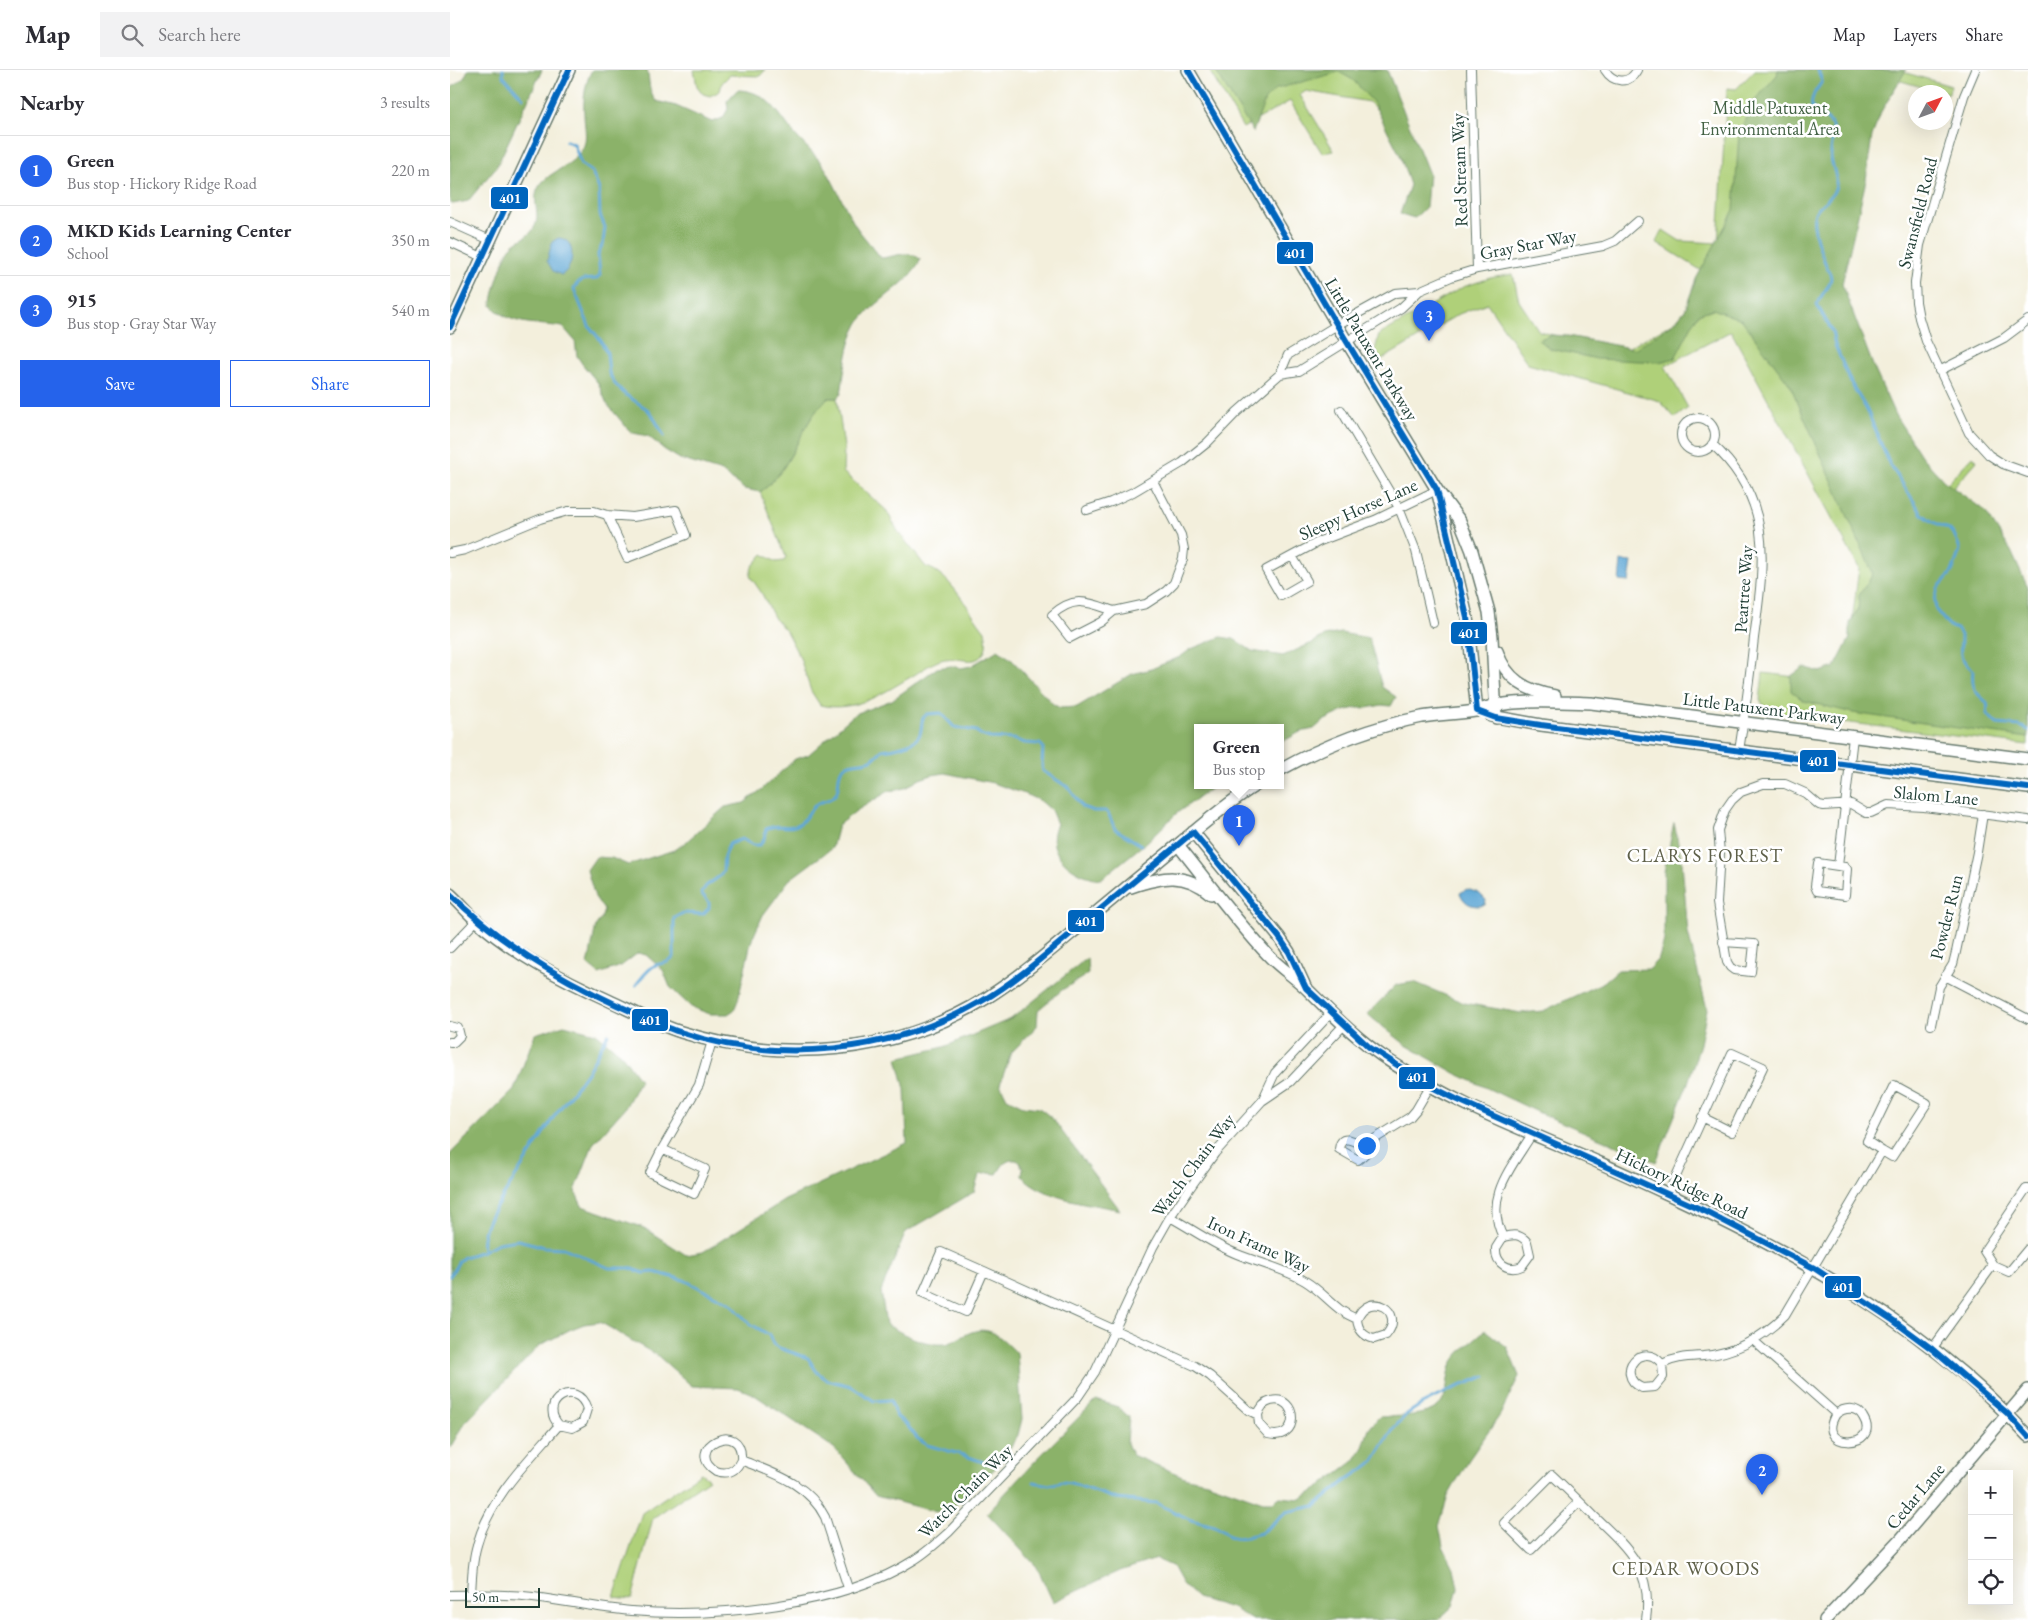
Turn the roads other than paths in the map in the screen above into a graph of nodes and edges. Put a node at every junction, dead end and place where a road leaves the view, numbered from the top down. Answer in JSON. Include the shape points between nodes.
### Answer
{"nodes":[{"id":1,"x":569,"y":70,"type":"edge"},
{"id":2,"x":1188,"y":70,"type":"edge"},
{"id":3,"x":1471,"y":70,"type":"edge"},
{"id":4,"x":1605,"y":70,"type":"edge"},
{"id":5,"x":1637,"y":70,"type":"edge"},
{"id":6,"x":1975,"y":70,"type":"edge"},
{"id":7,"x":1638,"y":221,"type":"dead end"},
{"id":8,"x":450,"y":222,"type":"edge"},
{"id":9,"x":490,"y":240,"type":"junction"},
{"id":10,"x":450,"y":242,"type":"edge"},
{"id":11,"x":482,"y":257,"type":"junction"},
{"id":12,"x":1477,"y":269,"type":"junction"},
{"id":13,"x":1419,"y":291,"type":"junction"},
{"id":14,"x":2028,"y":320,"type":"edge"},
{"id":15,"x":1337,"y":325,"type":"junction"},
{"id":16,"x":450,"y":326,"type":"edge"},
{"id":17,"x":1347,"y":342,"type":"junction"},
{"id":18,"x":1940,"y":371,"type":"junction"},
{"id":19,"x":1280,"y":374,"type":"junction"},
{"id":20,"x":1341,"y":410,"type":"dead end"},
{"id":21,"x":1712,"y":444,"type":"junction"},
{"id":22,"x":2028,"y":473,"type":"edge"},
{"id":23,"x":1153,"y":481,"type":"junction"},
{"id":24,"x":1437,"y":490,"type":"junction"},
{"id":25,"x":1399,"y":508,"type":"junction"},
{"id":26,"x":1087,"y":510,"type":"dead end"},
{"id":27,"x":607,"y":515,"type":"junction"},
{"id":28,"x":450,"y":553,"type":"edge"},
{"id":29,"x":1292,"y":556,"type":"junction"},
{"id":30,"x":1114,"y":611,"type":"junction"},
{"id":31,"x":1433,"y":622,"type":"dead end"},
{"id":32,"x":1492,"y":637,"type":"junction"},
{"id":33,"x":1592,"y":703,"type":"junction"},
{"id":34,"x":1495,"y":705,"type":"junction"},
{"id":35,"x":1477,"y":711,"type":"junction"},
{"id":36,"x":1496,"y":718,"type":"junction"},
{"id":37,"x":1744,"y":722,"type":"junction"},
{"id":38,"x":1853,"y":737,"type":"junction"},
{"id":39,"x":1739,"y":751,"type":"junction"},
{"id":40,"x":2028,"y":759,"type":"edge"},
{"id":41,"x":1850,"y":765,"type":"junction"},
{"id":42,"x":1284,"y":768,"type":"edge"},
{"id":43,"x":2028,"y":788,"type":"edge"},
{"id":44,"x":1250,"y":789,"type":"edge"},
{"id":45,"x":1845,"y":803,"type":"junction"},
{"id":46,"x":1983,"y":814,"type":"junction"},
{"id":47,"x":2028,"y":820,"type":"edge"},
{"id":48,"x":1193,"y":832,"type":"junction"},
{"id":49,"x":1178,"y":845,"type":"junction"},
{"id":50,"x":1838,"y":866,"type":"junction"},
{"id":51,"x":1124,"y":890,"type":"junction"},
{"id":52,"x":450,"y":894,"type":"edge"},
{"id":53,"x":1231,"y":911,"type":"junction"},
{"id":54,"x":476,"y":920,"type":"junction"},
{"id":55,"x":1723,"y":942,"type":"junction"},
{"id":56,"x":450,"y":948,"type":"edge"},
{"id":57,"x":1945,"y":976,"type":"junction"},
{"id":58,"x":1306,"y":988,"type":"junction"},
{"id":59,"x":1331,"y":1013,"type":"junction"},
{"id":60,"x":2028,"y":1019,"type":"edge"},
{"id":61,"x":1344,"y":1024,"type":"junction"},
{"id":62,"x":1931,"y":1025,"type":"dead end"},
{"id":63,"x":450,"y":1026,"type":"edge"},
{"id":64,"x":712,"y":1041,"type":"junction"},
{"id":65,"x":450,"y":1042,"type":"edge"},
{"id":66,"x":1430,"y":1086,"type":"junction"},
{"id":67,"x":1262,"y":1101,"type":"junction"},
{"id":68,"x":1702,"y":1118,"type":"junction"},
{"id":69,"x":1532,"y":1134,"type":"junction"},
{"id":70,"x":1363,"y":1146,"type":"dead end"},
{"id":71,"x":662,"y":1149,"type":"junction"},
{"id":72,"x":1882,"y":1151,"type":"junction"},
{"id":73,"x":2028,"y":1189,"type":"edge"},
{"id":74,"x":1668,"y":1194,"type":"junction"},
{"id":75,"x":1170,"y":1217,"type":"junction"},
{"id":76,"x":1504,"y":1237,"type":"junction"},
{"id":77,"x":2028,"y":1249,"type":"edge"},
{"id":78,"x":1993,"y":1265,"type":"junction"},
{"id":79,"x":1814,"y":1268,"type":"junction"},
{"id":80,"x":984,"y":1271,"type":"junction"},
{"id":81,"x":1358,"y":1318,"type":"junction"},
{"id":82,"x":1115,"y":1330,"type":"junction"},
{"id":83,"x":1754,"y":1341,"type":"junction"},
{"id":84,"x":1932,"y":1349,"type":"junction"},
{"id":85,"x":1662,"y":1364,"type":"junction"},
{"id":86,"x":2028,"y":1390,"type":"edge"},
{"id":87,"x":1836,"y":1414,"type":"junction"},
{"id":88,"x":2007,"y":1414,"type":"junction"},
{"id":89,"x":1258,"y":1415,"type":"junction"},
{"id":90,"x":559,"y":1425,"type":"junction"},
{"id":91,"x":2028,"y":1436,"type":"edge"},
{"id":92,"x":741,"y":1460,"type":"junction"},
{"id":93,"x":1579,"y":1502,"type":"junction"},
{"id":94,"x":848,"y":1588,"type":"junction"},
{"id":95,"x":471,"y":1594,"type":"junction"},
{"id":96,"x":450,"y":1595,"type":"edge"},
{"id":97,"x":630,"y":1611,"type":"junction"},
{"id":98,"x":629,"y":1620,"type":"edge"},
{"id":99,"x":1646,"y":1620,"type":"edge"},
{"id":100,"x":1825,"y":1620,"type":"edge"}],
"edges":[{"from":1,"to":9,"type":"street"},
{"from":2,"to":15,"type":"street","name":"Little Patuxent Parkway"},
{"from":3,"to":12,"type":"street","name":"Red Stream Way"},
{"from":4,"to":5,"type":"street","via":[[1610,77],[1624,81]]},
{"from":6,"to":18,"type":"street","name":"Swansfield Road","via":[[1964,96],[1916,265],[1919,318]]},
{"from":7,"to":12,"type":"street","name":"Gray Star Way","via":[[1615,241],[1603,246]]},
{"from":8,"to":9,"type":"street"},
{"from":9,"to":11,"type":"street"},
{"from":10,"to":11,"type":"street"},
{"from":11,"to":16,"type":"street"},
{"from":12,"to":13,"type":"street","name":"Gray Star Way"},
{"from":13,"to":15,"type":"street","name":"Gray Star Way","via":[[1395,293]]},
{"from":13,"to":17,"type":"street","name":"Gray Star Way","via":[[1400,308]]},
{"from":14,"to":18,"type":"street","via":[[1998,341]]},
{"from":15,"to":17,"type":"street","name":"Little Patuxent Parkway"},
{"from":15,"to":19,"type":"street","name":"Gray Star Way","via":[[1288,355]]},
{"from":17,"to":19,"type":"street","name":"Gray Star Way","via":[[1299,371]]},
{"from":17,"to":24,"type":"street","name":"Little Patuxent Parkway"},
{"from":18,"to":22,"type":"street","name":"Swansfield Road","via":[[1963,421],[1979,446],[2003,464]]},
{"from":19,"to":23,"type":"street","via":[[1194,455]]},
{"from":20,"to":25,"type":"street"},
{"from":21,"to":21,"type":"street","via":[[1715,434],[1708,421],[1695,418],[1684,426],[1682,441],[1689,449],[1704,450]]},
{"from":21,"to":37,"type":"street","name":"Peartree Way","via":[[1726,456],[1751,496],[1762,536],[1762,575]]},
{"from":23,"to":26,"type":"street"},
{"from":23,"to":30,"type":"street","via":[[1182,535],[1183,559],[1174,583],[1166,591],[1146,604]]},
{"from":24,"to":25,"type":"street","name":"Sleepy Horse Lane"},
{"from":24,"to":32,"type":"street","name":"Little Patuxent Parkway","via":[[1460,521],[1472,551],[1483,586]]},
{"from":24,"to":35,"type":"street","name":"Little Patuxent Parkway","via":[[1467,617]]},
{"from":25,"to":29,"type":"street","name":"Sleepy Horse Lane"},
{"from":25,"to":31,"type":"street","via":[[1416,551]]},
{"from":27,"to":27,"type":"street","via":[[633,517],[676,510],[686,535],[627,558]]},
{"from":27,"to":28,"type":"street","via":[[580,510],[551,515]]},
{"from":29,"to":29,"type":"street","name":"Sleepy Horse Lane","via":[[1307,582],[1281,596],[1266,570]]},
{"from":30,"to":30,"type":"street","via":[[1101,622],[1070,638],[1052,615],[1074,601]]},
{"from":32,"to":33,"type":"street","via":[[1500,662],[1519,684],[1539,693]]},
{"from":32,"to":34,"type":"street","name":"Little Patuxent Parkway"},
{"from":33,"to":34,"type":"street","name":"Little Patuxent Parkway","via":[[1540,701]]},
{"from":33,"to":37,"type":"street","name":"Little Patuxent Parkway"},
{"from":34,"to":35,"type":"street","name":"Little Patuxent Parkway"},
{"from":34,"to":36,"type":"street","name":"Little Patuxent Parkway"},
{"from":35,"to":36,"type":"street","name":"Little Patuxent Parkway"},
{"from":35,"to":42,"type":"street","name":"Little Patuxent Parkway","via":[[1423,717],[1360,734],[1328,745]]},
{"from":36,"to":39,"type":"street","name":"Little Patuxent Parkway"},
{"from":37,"to":38,"type":"street","name":"Little Patuxent Parkway"},
{"from":37,"to":39,"type":"street","name":"Peartree Way"},
{"from":38,"to":40,"type":"street","name":"Little Patuxent Parkway"},
{"from":38,"to":41,"type":"street"},
{"from":39,"to":41,"type":"street","name":"Little Patuxent Parkway"},
{"from":41,"to":43,"type":"street","name":"Little Patuxent Parkway"},
{"from":41,"to":45,"type":"street"},
{"from":44,"to":48,"type":"street"},
{"from":45,"to":46,"type":"street","name":"Slalom Lane","via":[[1866,813],[1888,804]]},
{"from":45,"to":50,"type":"street"},
{"from":45,"to":55,"type":"street","name":"Slalom Lane","via":[[1824,806],[1796,788],[1774,784],[1752,787],[1732,800],[1718,830],[1717,903]]},
{"from":46,"to":47,"type":"street","name":"Slalom Lane"},
{"from":46,"to":57,"type":"street","name":"Powder Run","via":[[1956,952]]},
{"from":48,"to":49,"type":"street"},
{"from":48,"to":58,"type":"street","name":"Hickory Ridge Road","via":[[1279,936]]},
{"from":49,"to":51,"type":"street"},
{"from":49,"to":53,"type":"street","name":"Hickory Ridge Road"},
{"from":50,"to":50,"type":"street","via":[[1818,863],[1817,891],[1845,895],[1847,869]]},
{"from":51,"to":53,"type":"street","via":[[1155,879],[1178,878],[1202,886]]},
{"from":51,"to":64,"type":"street","via":[[1001,989],[968,1009],[924,1028],[879,1042],[827,1049],[772,1050]]},
{"from":52,"to":54,"type":"street"},
{"from":53,"to":58,"type":"street","name":"Hickory Ridge Road","via":[[1270,957]]},
{"from":54,"to":56,"type":"street"},
{"from":54,"to":64,"type":"street","via":[[555,975],[679,1032]]},
{"from":55,"to":55,"type":"street","name":"Slalom Lane","via":[[1754,944],[1751,972],[1730,968]]},
{"from":57,"to":60,"type":"street"},
{"from":57,"to":62,"type":"street","name":"Powder Run","via":[[1936,997]]},
{"from":58,"to":59,"type":"street","name":"Hickory Ridge Road"},
{"from":59,"to":61,"type":"street","name":"Hickory Ridge Road"},
{"from":59,"to":67,"type":"street","name":"Watch Chain Way","via":[[1275,1073]]},
{"from":61,"to":66,"type":"street","name":"Hickory Ridge Road","via":[[1369,1048]]},
{"from":61,"to":67,"type":"street","name":"Watch Chain Way","via":[[1290,1082]]},
{"from":63,"to":65,"type":"street","via":[[458,1028],[460,1036]]},
{"from":64,"to":71,"type":"street","via":[[695,1095]]},
{"from":66,"to":69,"type":"street","name":"Hickory Ridge Road"},
{"from":66,"to":70,"type":"street","via":[[1410,1117]]},
{"from":67,"to":75,"type":"street","name":"Watch Chain Way","via":[[1215,1154]]},
{"from":68,"to":68,"type":"street","via":[[1732,1132],[1763,1067],[1732,1053]]},
{"from":68,"to":74,"type":"street"},
{"from":69,"to":74,"type":"street","name":"Hickory Ridge Road"},
{"from":69,"to":76,"type":"street","via":[[1505,1178],[1496,1201],[1497,1224]]},
{"from":71,"to":71,"type":"street","via":[[705,1169],[694,1194],[650,1173]]},
{"from":72,"to":72,"type":"street","via":[[1868,1142],[1894,1084],[1927,1103],[1892,1158]]},
{"from":72,"to":79,"type":"street"},
{"from":73,"to":78,"type":"street","via":[[1984,1251]]},
{"from":74,"to":79,"type":"street","name":"Hickory Ridge Road"},
{"from":75,"to":81,"type":"street","name":"Iron Frame Way","via":[[1235,1253],[1304,1281],[1335,1308]]},
{"from":75,"to":82,"type":"street","name":"Watch Chain Way"},
{"from":76,"to":76,"type":"street","via":[[1519,1235],[1527,1242],[1530,1255],[1522,1266],[1510,1268],[1498,1260],[1496,1248]]},
{"from":77,"to":78,"type":"street","via":[[2009,1272]]},
{"from":78,"to":84,"type":"street"},
{"from":79,"to":83,"type":"street","via":[[1785,1315]]},
{"from":79,"to":84,"type":"street","name":"Hickory Ridge Road"},
{"from":80,"to":80,"type":"street","via":[[966,1312],[923,1293],[941,1252]]},
{"from":80,"to":82,"type":"street"},
{"from":81,"to":81,"type":"street","via":[[1366,1306],[1378,1304],[1389,1312],[1392,1324],[1386,1335],[1374,1339],[1359,1330]]},
{"from":82,"to":89,"type":"street","via":[[1194,1366]]},
{"from":82,"to":94,"type":"street","name":"Watch Chain Way","via":[[1096,1372],[1078,1396],[949,1532],[913,1561]]},
{"from":83,"to":85,"type":"street","via":[[1720,1353],[1687,1356]]},
{"from":83,"to":87,"type":"street"},
{"from":84,"to":88,"type":"street","name":"Hickory Ridge Road"},
{"from":85,"to":85,"type":"street","via":[[1663,1378],[1655,1387],[1642,1388],[1633,1382],[1630,1365],[1638,1357],[1650,1355]]},
{"from":86,"to":88,"type":"street","name":"Cedar Lane"},
{"from":87,"to":87,"type":"street","via":[[1832,1429],[1838,1438],[1848,1443],[1858,1440],[1865,1431],[1865,1420],[1858,1410],[1846,1408]]},
{"from":88,"to":91,"type":"street","name":"Hickory Ridge Road"},
{"from":88,"to":100,"type":"street","name":"Cedar Lane","via":[[1902,1539]]},
{"from":89,"to":89,"type":"street","via":[[1263,1430],[1274,1435],[1286,1432],[1292,1422],[1291,1411],[1280,1401],[1267,1402]]},
{"from":90,"to":90,"type":"street","via":[[572,1428],[583,1422],[587,1409],[582,1399],[571,1394],[557,1399],[553,1414]]},
{"from":90,"to":95,"type":"street","via":[[489,1514],[476,1545]]},
{"from":92,"to":92,"type":"street","via":[[734,1470],[721,1473],[708,1464],[706,1453],[714,1440],[731,1439],[739,1447]]},
{"from":92,"to":94,"type":"street","via":[[788,1479],[814,1500],[825,1517]]},
{"from":93,"to":93,"type":"street","via":[[1531,1550],[1504,1523],[1552,1475]]},
{"from":93,"to":99,"type":"street","via":[[1620,1540],[1638,1564],[1648,1596]]},
{"from":94,"to":97,"type":"street","name":"Watch Chain Way","via":[[758,1608],[696,1613]]},
{"from":95,"to":96,"type":"street","name":"Watch Chain Way"},
{"from":95,"to":97,"type":"street","name":"Watch Chain Way","via":[[533,1597]]},
{"from":97,"to":98,"type":"street"}]}
